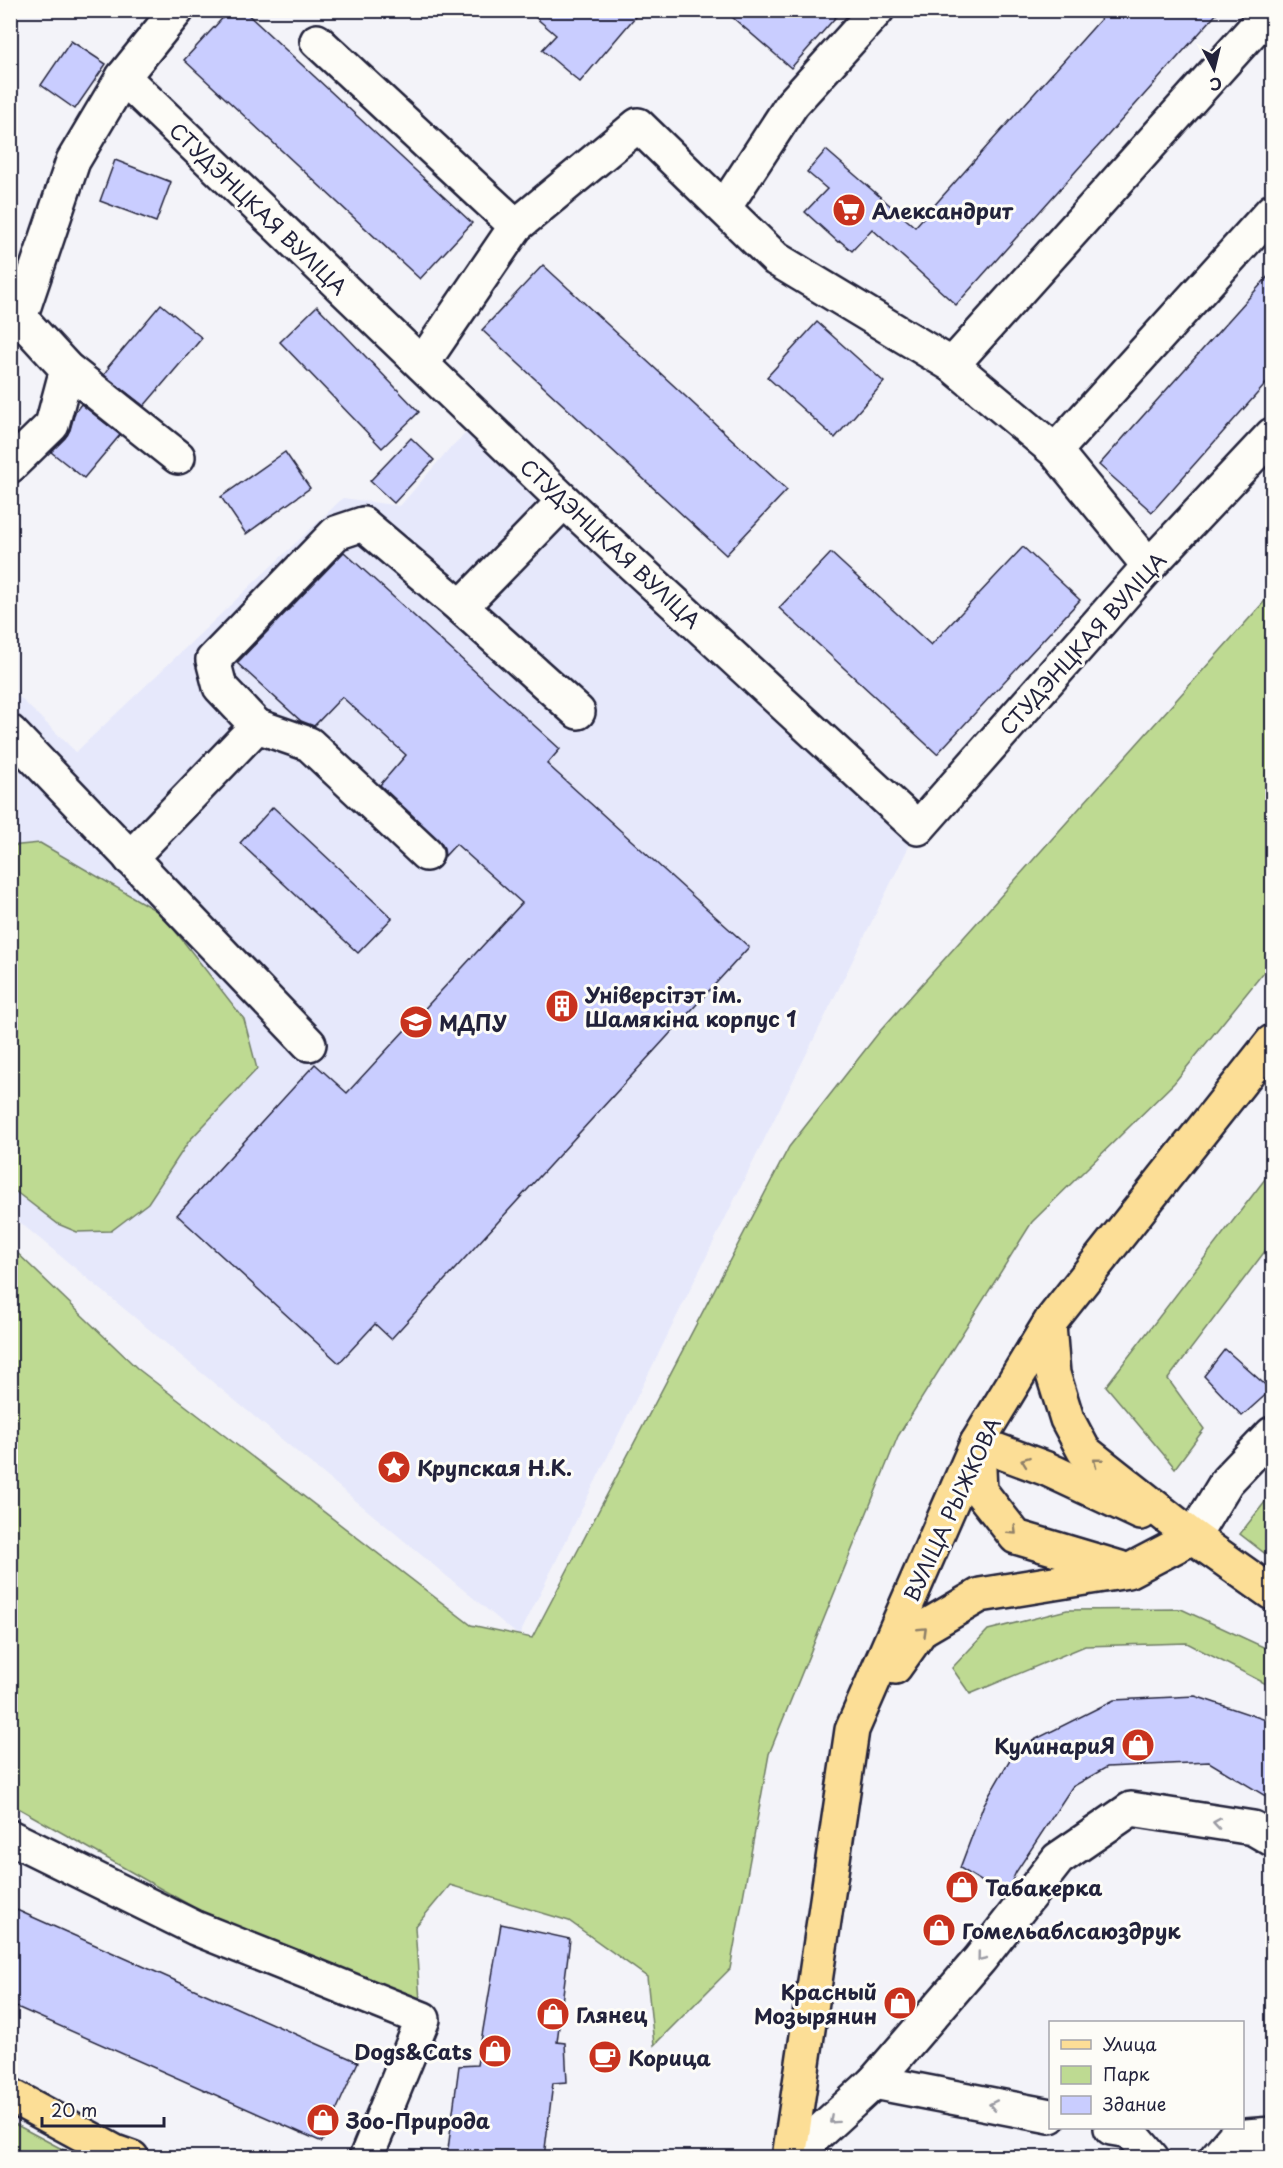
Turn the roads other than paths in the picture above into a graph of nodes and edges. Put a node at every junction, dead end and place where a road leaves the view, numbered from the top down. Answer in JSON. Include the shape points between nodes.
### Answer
{"nodes":[{"id":1,"x":177,"y":10,"type":"edge"},
{"id":2,"x":877,"y":10,"type":"edge"},
{"id":3,"x":1271,"y":10,"type":"edge"},
{"id":4,"x":317,"y":41,"type":"dead end"},
{"id":5,"x":123,"y":77,"type":"junction"},
{"id":6,"x":724,"y":208,"type":"junction"},
{"id":7,"x":1272,"y":211,"type":"edge"},
{"id":8,"x":516,"y":226,"type":"junction"},
{"id":9,"x":15,"y":316,"type":"edge"},
{"id":10,"x":422,"y":364,"type":"junction"},
{"id":11,"x":952,"y":365,"type":"junction"},
{"id":12,"x":67,"y":369,"type":"junction"},
{"id":13,"x":1272,"y":435,"type":"edge"},
{"id":14,"x":1054,"y":451,"type":"junction"},
{"id":15,"x":178,"y":457,"type":"dead end"},
{"id":16,"x":10,"y":466,"type":"edge"},
{"id":17,"x":564,"y":501,"type":"junction"},
{"id":18,"x":1149,"y":566,"type":"junction"},
{"id":19,"x":461,"y":607,"type":"junction"},
{"id":20,"x":578,"y":712,"type":"dead end"},
{"id":21,"x":258,"y":726,"type":"junction"},
{"id":22,"x":10,"y":732,"type":"edge"},
{"id":23,"x":426,"y":854,"type":"dead end"},
{"id":24,"x":130,"y":858,"type":"junction"},
{"id":25,"x":1272,"y":1042,"type":"edge"},
{"id":26,"x":309,"y":1044,"type":"dead end"},
{"id":27,"x":1049,"y":1325,"type":"junction"},
{"id":28,"x":1272,"y":1434,"type":"edge"},
{"id":29,"x":977,"y":1443,"type":"junction"},
{"id":30,"x":1193,"y":1537,"type":"junction"},
{"id":31,"x":1128,"y":1570,"type":"junction"},
{"id":32,"x":1272,"y":1593,"type":"edge"},
{"id":33,"x":852,"y":1730,"type":"junction"},
{"id":34,"x":10,"y":1836,"type":"edge"},
{"id":35,"x":1272,"y":1839,"type":"edge"},
{"id":36,"x":874,"y":2082,"type":"junction"},
{"id":37,"x":10,"y":2095,"type":"edge"},
{"id":38,"x":1049,"y":2116,"type":"edge"},
{"id":39,"x":1120,"y":2129,"type":"edge"},
{"id":40,"x":1272,"y":2134,"type":"edge"},
{"id":41,"x":132,"y":2157,"type":"edge"},
{"id":42,"x":366,"y":2157,"type":"edge"},
{"id":43,"x":790,"y":2157,"type":"edge"},
{"id":44,"x":1152,"y":2157,"type":"edge"},
{"id":45,"x":1216,"y":2157,"type":"edge"}],
"edges":[{"from":1,"to":5,"type":"street"},
{"from":2,"to":6,"type":"street","via":[[792,104]]},
{"from":3,"to":11,"type":"street"},
{"from":4,"to":8,"type":"street"},
{"from":5,"to":9,"type":"street","via":[[73,161]]},
{"from":5,"to":10,"type":"street","name":"СТУДЭНЦКАЯ ВУЛІЦА"},
{"from":6,"to":8,"type":"street","via":[[638,125]]},
{"from":6,"to":11,"type":"street","via":[[776,259]]},
{"from":7,"to":14,"type":"street"},
{"from":8,"to":10,"type":"street"},
{"from":9,"to":12,"type":"street"},
{"from":10,"to":17,"type":"street","name":"СТУДЭНЦКАЯ ВУЛІЦА"},
{"from":11,"to":14,"type":"street"},
{"from":12,"to":15,"type":"street"},
{"from":12,"to":16,"type":"street","via":[[52,425]]},
{"from":13,"to":18,"type":"street","name":"СТУДЭНЦКАЯ ВУЛІЦА"},
{"from":14,"to":18,"type":"street"},
{"from":17,"to":18,"type":"street","name":"СТУДЭНЦКАЯ ВУЛІЦА","via":[[918,828]]},
{"from":17,"to":19,"type":"street"},
{"from":19,"to":20,"type":"street"},
{"from":19,"to":21,"type":"street","via":[[363,524],[336,533],[213,660],[220,687]]},
{"from":21,"to":23,"type":"street","via":[[309,744]]},
{"from":21,"to":24,"type":"street"},
{"from":22,"to":24,"type":"street"},
{"from":24,"to":26,"type":"street"},
{"from":25,"to":27,"type":"main road","name":"ВУЛІЦА РЫЖКОВА"},
{"from":27,"to":29,"type":"main road","name":"ВУЛІЦА РЫЖКОВА"},
{"from":30,"to":27,"type":"main road","one_way":true,"via":[[1084,1451],[1067,1419],[1053,1374]]},
{"from":28,"to":30,"type":"street","via":[[1227,1481]]},
{"from":30,"to":29,"type":"main road","one_way":true,"via":[[1047,1469]]},
{"from":29,"to":31,"type":"main road","one_way":true,"via":[[980,1491],[1016,1537]]},
{"from":29,"to":33,"type":"main road","name":"ВУЛІЦА РЫЖКОВА"},
{"from":30,"to":31,"type":"main road"},
{"from":30,"to":32,"type":"main road"},
{"from":33,"to":31,"type":"main road","one_way":true,"via":[[922,1629],[980,1595]]},
{"from":33,"to":43,"type":"main road","name":"ВУЛІЦА РЫЖКОВА"},
{"from":34,"to":42,"type":"street","via":[[195,1928],[423,2019]]},
{"from":35,"to":36,"type":"street","one_way":true,"via":[[1253,1828],[1131,1809],[1058,1859],[980,1959]]},
{"from":38,"to":36,"type":"street","one_way":true},
{"from":36,"to":43,"type":"street","one_way":true},
{"from":37,"to":41,"type":"main road","via":[[115,2152]]},
{"from":39,"to":44,"type":"street","via":[[1129,2131]]},
{"from":40,"to":45,"type":"street","via":[[1234,2137]]}]}
